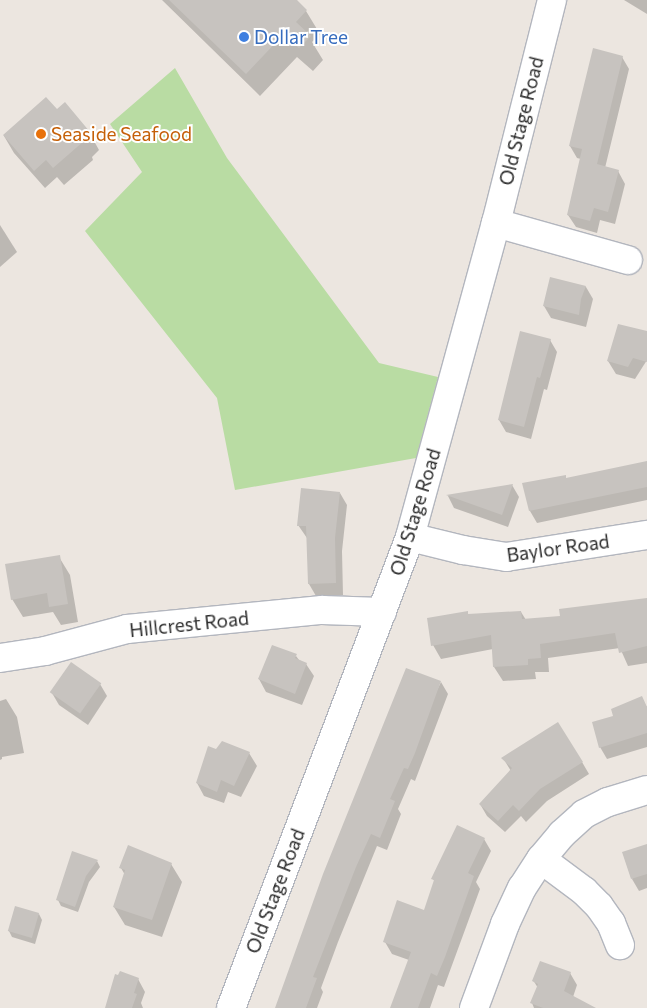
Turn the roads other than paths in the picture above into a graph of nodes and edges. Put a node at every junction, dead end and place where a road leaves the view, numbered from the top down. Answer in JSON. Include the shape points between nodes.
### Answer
{"nodes":[{"id":1,"x":552,"y":0,"type":"edge"},
{"id":2,"x":496,"y":223,"type":"junction"},
{"id":3,"x":628,"y":260,"type":"dead end"},
{"id":4,"x":647,"y":535,"type":"edge"},
{"id":5,"x":410,"y":537,"type":"junction"},
{"id":6,"x":382,"y":612,"type":"junction"},
{"id":7,"x":0,"y":658,"type":"edge"},
{"id":8,"x":647,"y":790,"type":"edge"},
{"id":9,"x":541,"y":859,"type":"junction"},
{"id":10,"x":620,"y":945,"type":"dead end"},
{"id":11,"x":231,"y":1008,"type":"edge"},
{"id":12,"x":474,"y":1008,"type":"edge"}],
"edges":[{"from":1,"to":2,"type":"street","name":"Old Stage Road"},
{"from":2,"to":3,"type":"street"},
{"from":2,"to":5,"type":"street","name":"Old Stage Road"},
{"from":4,"to":5,"type":"street","name":"Baylor Road","via":[[506,557]]},
{"from":5,"to":6,"type":"street","name":"Old Stage Road"},
{"from":6,"to":7,"type":"street","name":"Hillcrest Road","via":[[322,610],[127,629]]},
{"from":6,"to":11,"type":"street","name":"Old Stage Road"},
{"from":8,"to":9,"type":"street","via":[[608,802],[584,814]]},
{"from":9,"to":10,"type":"street","via":[[599,906]]},
{"from":9,"to":12,"type":"street","via":[[522,888],[505,924]]}]}
